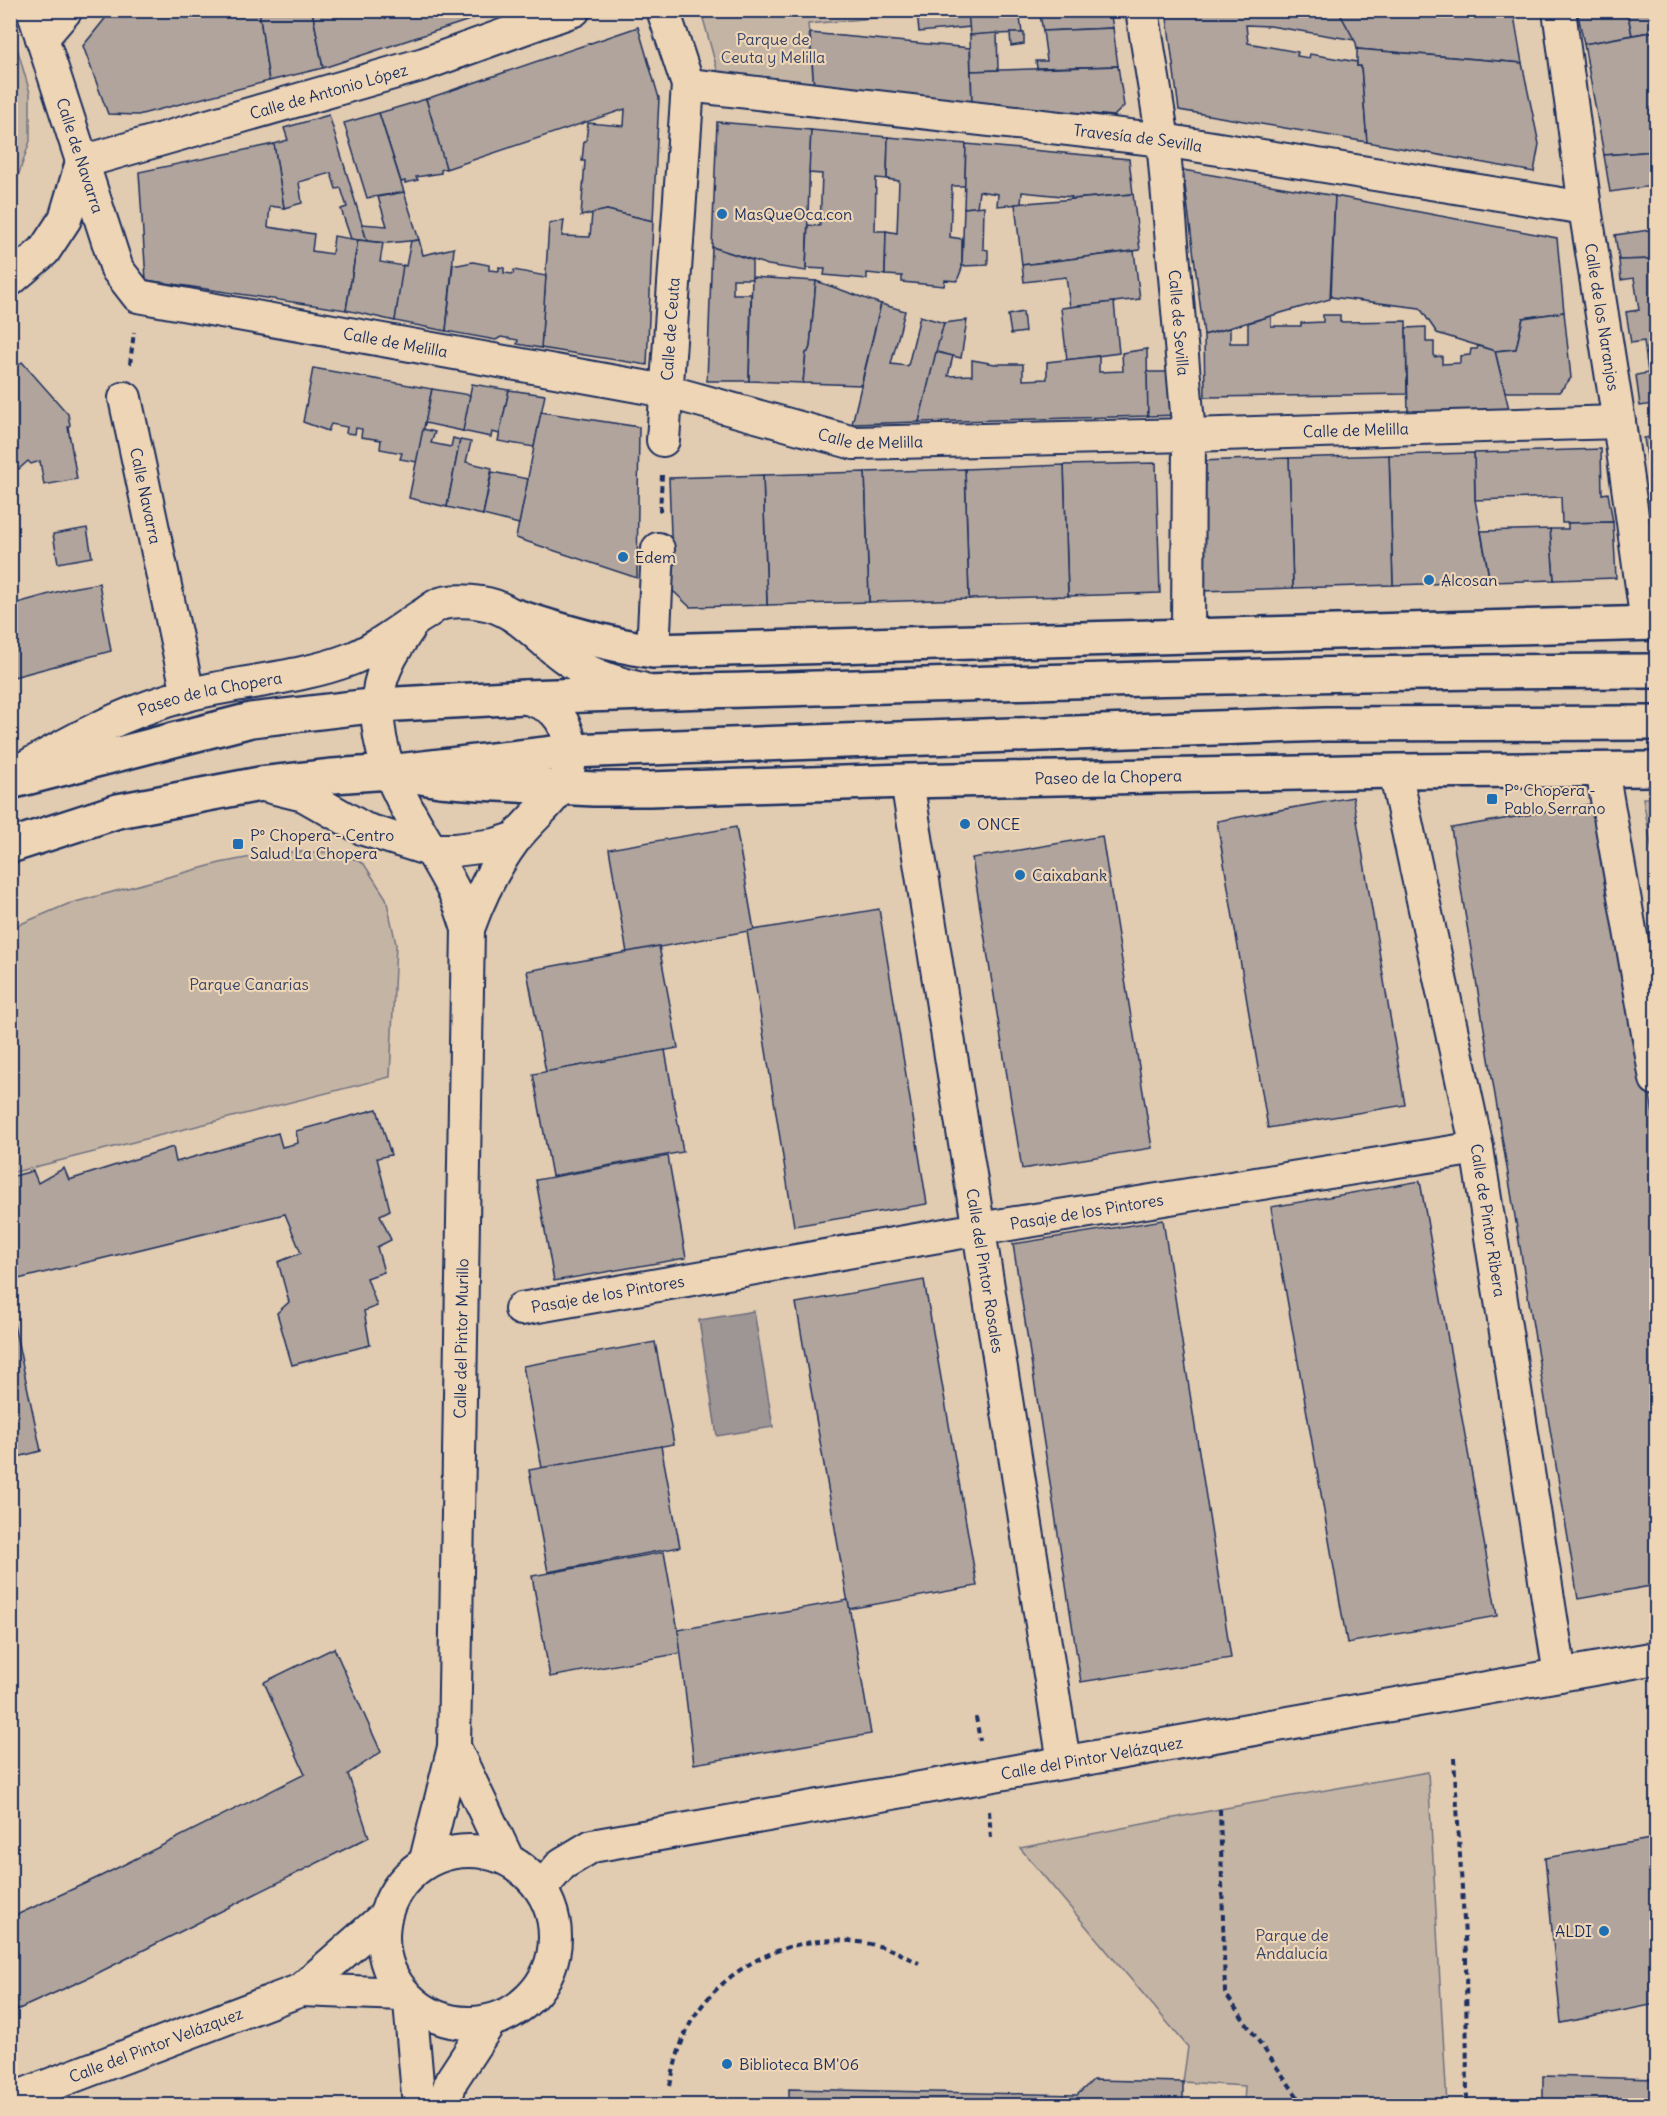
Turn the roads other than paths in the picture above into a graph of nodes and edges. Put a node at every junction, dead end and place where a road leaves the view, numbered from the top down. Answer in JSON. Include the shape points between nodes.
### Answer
{"nodes":[{"id":1,"x":66,"y":10,"type":"edge"},
{"id":2,"x":574,"y":10,"type":"edge"},
{"id":3,"x":663,"y":10,"type":"edge"},
{"id":4,"x":1142,"y":10,"type":"edge"},
{"id":5,"x":1559,"y":10,"type":"edge"},
{"id":6,"x":38,"y":24,"type":"edge"},
{"id":7,"x":688,"y":85,"type":"junction"},
{"id":8,"x":1163,"y":140,"type":"junction"},
{"id":9,"x":82,"y":162,"type":"junction"},
{"id":10,"x":1585,"y":208,"type":"junction"},
{"id":11,"x":10,"y":280,"type":"edge"},
{"id":12,"x":138,"y":296,"type":"joint"},
{"id":13,"x":666,"y":391,"type":"junction"},
{"id":14,"x":125,"y":398,"type":"road end"},
{"id":15,"x":1619,"y":422,"type":"junction"},
{"id":16,"x":1189,"y":435,"type":"junction"},
{"id":17,"x":663,"y":440,"type":"road end"},
{"id":18,"x":658,"y":549,"type":"road end"},
{"id":19,"x":515,"y":616,"type":"junction"},
{"id":20,"x":413,"y":622,"type":"junction"},
{"id":21,"x":1652,"y":623,"type":"edge"},
{"id":22,"x":1188,"y":635,"type":"junction"},
{"id":23,"x":653,"y":651,"type":"junction"},
{"id":24,"x":1656,"y":671,"type":"edge"},
{"id":25,"x":654,"y":692,"type":"junction"},
{"id":26,"x":188,"y":694,"type":"junction"},
{"id":27,"x":525,"y":697,"type":"junction"},
{"id":28,"x":379,"y":705,"type":"junction"},
{"id":29,"x":1656,"y":723,"type":"edge"},
{"id":30,"x":572,"y":765,"type":"junction"},
{"id":31,"x":1656,"y":769,"type":"edge"},
{"id":32,"x":1602,"y":770,"type":"junction"},
{"id":33,"x":1395,"y":771,"type":"junction"},
{"id":34,"x":389,"y":772,"type":"junction"},
{"id":35,"x":10,"y":776,"type":"edge"},
{"id":36,"x":907,"y":781,"type":"junction"},
{"id":37,"x":10,"y":782,"type":"edge"},
{"id":38,"x":260,"y":784,"type":"junction"},
{"id":39,"x":514,"y":839,"type":"junction"},
{"id":40,"x":10,"y":846,"type":"edge"},
{"id":41,"x":430,"y":850,"type":"junction"},
{"id":42,"x":468,"y":929,"type":"junction"},
{"id":43,"x":1656,"y":1079,"type":"edge"},
{"id":44,"x":1477,"y":1148,"type":"junction"},
{"id":45,"x":979,"y":1229,"type":"junction"},
{"id":46,"x":521,"y":1310,"type":"dead end"},
{"id":47,"x":1656,"y":1658,"type":"edge"},
{"id":48,"x":1560,"y":1675,"type":"junction"},
{"id":49,"x":454,"y":1747,"type":"junction"},
{"id":50,"x":1064,"y":1762,"type":"junction"},
{"id":51,"x":506,"y":1856,"type":"junction"},
{"id":52,"x":426,"y":1860,"type":"junction"},
{"id":53,"x":542,"y":1887,"type":"junction"},
{"id":54,"x":384,"y":1917,"type":"junction"},
{"id":55,"x":301,"y":1990,"type":"junction"},
{"id":56,"x":406,"y":1998,"type":"junction"},
{"id":57,"x":489,"y":2023,"type":"junction"},
{"id":58,"x":10,"y":2100,"type":"edge"},
{"id":59,"x":419,"y":2106,"type":"edge"},
{"id":60,"x":444,"y":2106,"type":"edge"}],
"edges":[{"from":1,"to":6,"type":"street"},
{"from":2,"to":9,"type":"street","name":"Calle de Antonio López","via":[[424,64]]},
{"from":3,"to":7,"type":"street","name":"Calle de Ceuta"},
{"from":4,"to":8,"type":"street","name":"Calle de Sevilla"},
{"from":5,"to":10,"type":"street","name":"Calle de los Naranjos"},
{"from":6,"to":9,"type":"street","name":"Calle de Navarra"},
{"from":7,"to":8,"type":"street","name":"Travesía de Sevilla"},
{"from":7,"to":13,"type":"street","name":"Calle de Ceuta"},
{"from":8,"to":10,"type":"street","name":"Travesía de Sevilla"},
{"from":8,"to":16,"type":"street","name":"Calle de Sevilla"},
{"from":9,"to":11,"type":"street","via":[[65,219],[44,251]]},
{"from":9,"to":12,"type":"street","name":"Calle de Navarra","via":[[117,269]]},
{"from":10,"to":15,"type":"street","name":"Calle de los Naranjos"},
{"from":12,"to":13,"type":"street","name":"Calle de Melilla"},
{"from":13,"to":16,"type":"street","name":"Calle de Melilla","via":[[854,443]]},
{"from":13,"to":17,"type":"street","name":"Calle de Ceuta"},
{"from":14,"to":26,"type":"street","name":"Calle Navarra"},
{"from":15,"to":16,"type":"street","name":"Calle de Melilla"},
{"from":15,"to":21,"type":"street","name":"Calle de los Naranjos"},
{"from":16,"to":22,"type":"street","name":"Calle de Sevilla"},
{"from":18,"to":23,"type":"street"},
{"from":19,"to":20,"type":"street","name":"Paseo de la Chopera","via":[[482,603],[461,602],[441,604]]},
{"from":19,"to":23,"type":"main road","via":[[597,641]]},
{"from":19,"to":25,"type":"street","via":[[547,645],[589,673]]},
{"from":20,"to":26,"type":"street","name":"Paseo de la Chopera","via":[[362,653],[326,667]]},
{"from":20,"to":28,"type":"street","name":"Paseo de la Chopera","via":[[391,656],[380,684]]},
{"from":21,"to":22,"type":"main road"},
{"from":22,"to":23,"type":"main road"},
{"from":24,"to":25,"type":"main road"},
{"from":25,"to":27,"type":"main road"},
{"from":26,"to":35,"type":"street","name":"Paseo de la Chopera","via":[[139,709],[95,729]]},
{"from":27,"to":28,"type":"main road"},
{"from":27,"to":30,"type":"street","via":[[544,704],[562,721]]},
{"from":28,"to":34,"type":"street","name":"Paseo de la Chopera","via":[[379,728]]},
{"from":28,"to":37,"type":"main road","via":[[251,720]]},
{"from":29,"to":30,"type":"main road","name":"Paseo de la Chopera","via":[[1326,724],[702,746],[653,748]]},
{"from":30,"to":34,"type":"main road","name":"Paseo de la Chopera"},
{"from":30,"to":36,"type":"main road","name":"Paseo de la Chopera","via":[[649,789]]},
{"from":30,"to":39,"type":"street"},
{"from":31,"to":32,"type":"main road","name":"Paseo de la Chopera"},
{"from":32,"to":33,"type":"main road","name":"Paseo de la Chopera"},
{"from":32,"to":43,"type":"street"},
{"from":33,"to":36,"type":"main road","name":"Paseo de la Chopera"},
{"from":33,"to":44,"type":"street","name":"Calle de Pintor Ribera"},
{"from":34,"to":38,"type":"main road","name":"Paseo de la Chopera"},
{"from":34,"to":41,"type":"street","name":"Paseo de la Chopera"},
{"from":36,"to":45,"type":"street","name":"Calle del Pintor Rosales"},
{"from":38,"to":40,"type":"main road","name":"Paseo de la Chopera","via":[[118,811]]},
{"from":38,"to":41,"type":"street","name":"Paseo de la Chopera","via":[[304,795],[364,829]]},
{"from":39,"to":41,"type":"street","name":"Paseo de la Chopera","via":[[475,848]]},
{"from":39,"to":42,"type":"street","via":[[477,904]]},
{"from":41,"to":42,"type":"street","via":[[456,893]]},
{"from":42,"to":49,"type":"street","name":"Calle del Pintor Murillo"},
{"from":44,"to":45,"type":"street","name":"Pasaje de los Pintores"},
{"from":44,"to":48,"type":"street","name":"Calle de Pintor Ribera"},
{"from":45,"to":46,"type":"street","name":"Pasaje de los Pintores"},
{"from":45,"to":50,"type":"street","name":"Calle del Pintor Rosales"},
{"from":47,"to":48,"type":"street","name":"Calle del Pintor Velázquez"},
{"from":48,"to":50,"type":"street","name":"Calle del Pintor Velázquez"},
{"from":49,"to":51,"type":"street","name":"Calle del Pintor Murillo"},
{"from":49,"to":52,"type":"street","name":"Calle del Pintor Murillo"},
{"from":50,"to":53,"type":"street","name":"Calle del Pintor Velázquez","via":[[592,1846],[562,1864]]},
{"from":51,"to":52,"type":"street","via":[[466,1849]]},
{"from":51,"to":53,"type":"street"},
{"from":52,"to":54,"type":"street","via":[[399,1884]]},
{"from":53,"to":57,"type":"street","via":[[557,1927],[551,1968],[527,2003]]},
{"from":54,"to":55,"type":"street","name":"Calle del Pintor Velázquez"},
{"from":54,"to":56,"type":"street","via":[[386,1963]]},
{"from":55,"to":56,"type":"street","name":"Calle del Pintor Velázquez"},
{"from":55,"to":58,"type":"street","name":"Calle del Pintor Velázquez"},
{"from":56,"to":57,"type":"street","via":[[434,2017],[461,2024]]},
{"from":56,"to":59,"type":"street"},
{"from":57,"to":60,"type":"street","via":[[451,2081]]}]}
